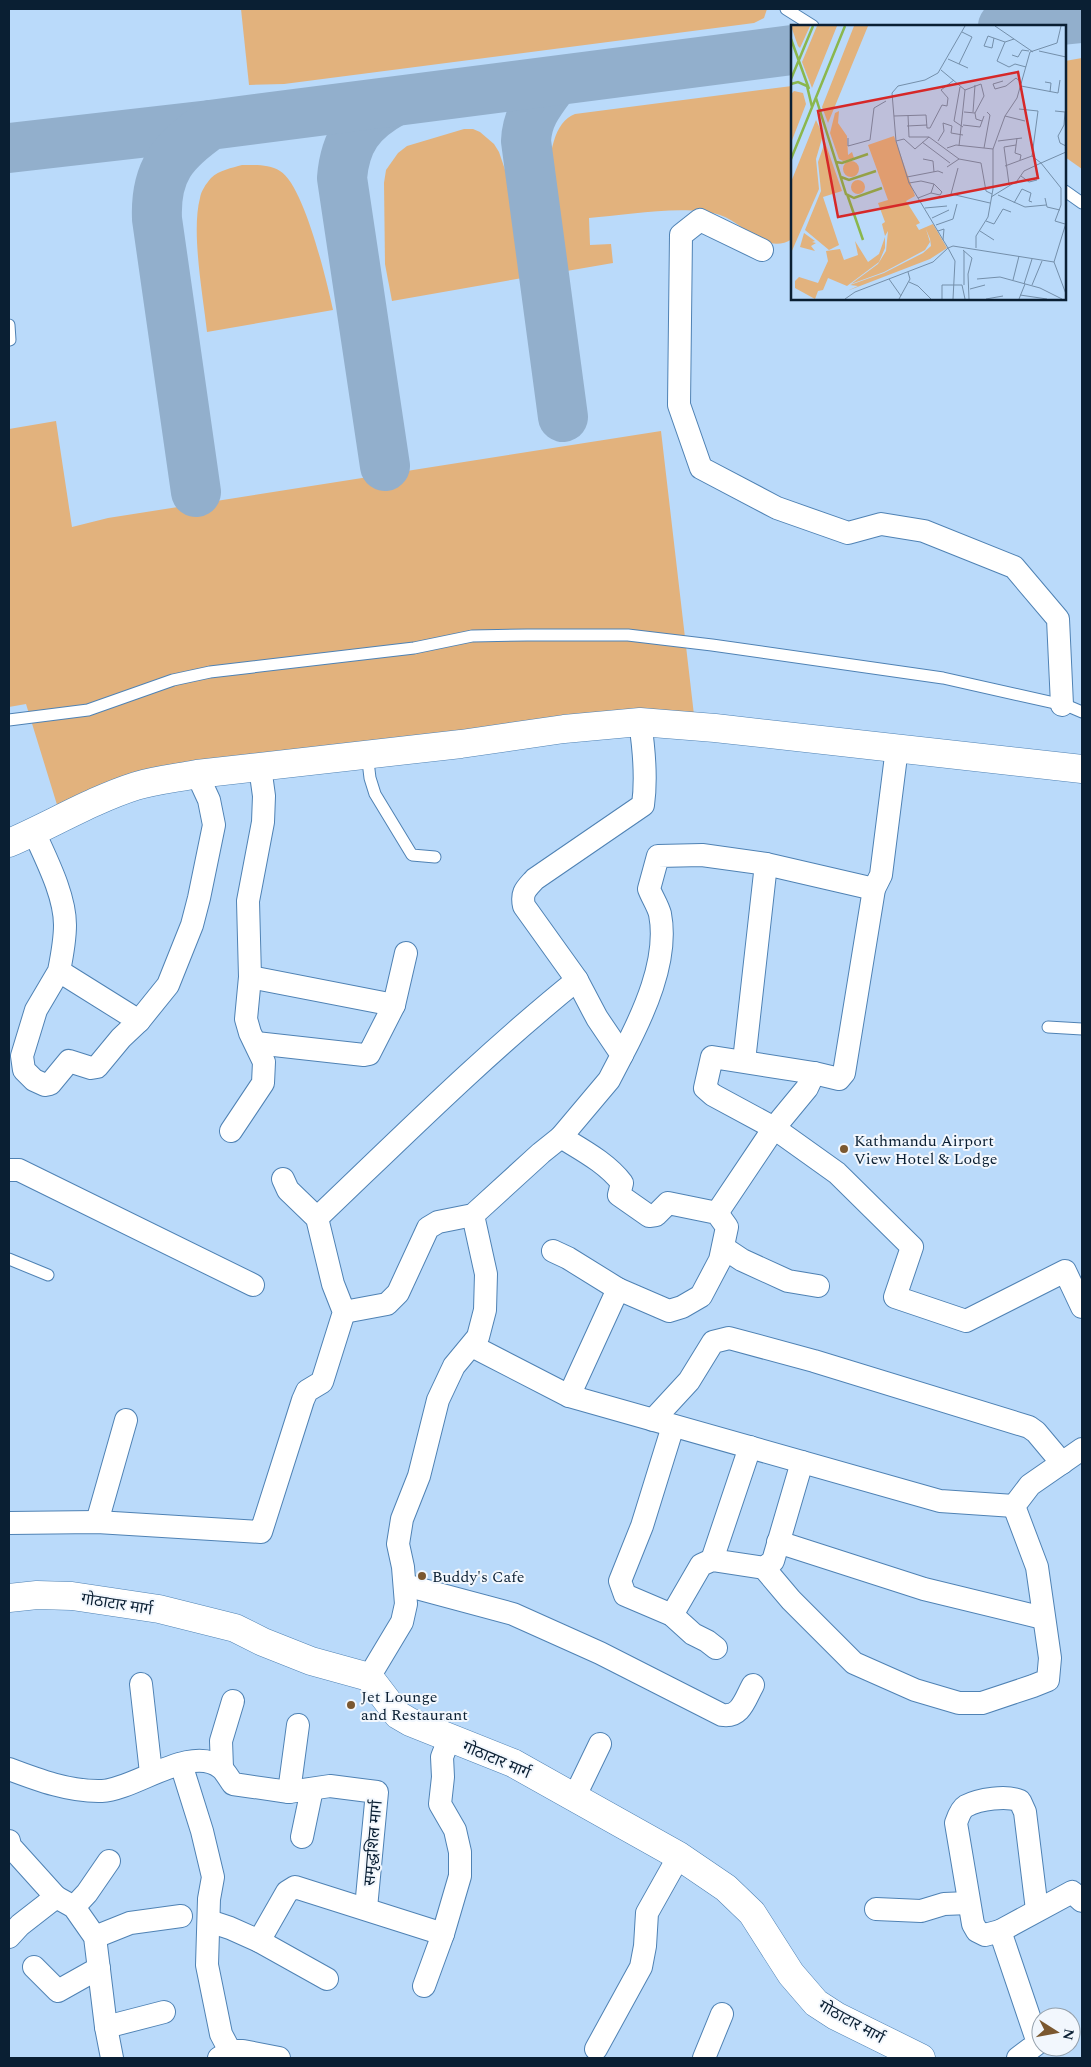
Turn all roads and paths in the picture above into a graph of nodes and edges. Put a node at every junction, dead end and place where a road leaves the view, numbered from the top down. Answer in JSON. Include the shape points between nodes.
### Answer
{"nodes":[{"id":1,"x":786,"y":9,"type":"edge"},
{"id":2,"x":811,"y":25,"type":"edge"},
{"id":3,"x":1066,"y":192,"type":"edge"},
{"id":4,"x":1082,"y":203,"type":"edge"},
{"id":5,"x":762,"y":250,"type":"dead end"},
{"id":6,"x":9,"y":325,"type":"edge"},
{"id":7,"x":10,"y":340,"type":"edge"},
{"id":8,"x":1072,"y":708,"type":"edge"},
{"id":9,"x":9,"y":720,"type":"edge"},
{"id":10,"x":640,"y":722,"type":"junction"},
{"id":11,"x":897,"y":748,"type":"junction"},
{"id":12,"x":367,"y":754,"type":"junction"},
{"id":13,"x":260,"y":767,"type":"junction"},
{"id":14,"x":1082,"y":769,"type":"edge"},
{"id":15,"x":197,"y":774,"type":"junction"},
{"id":16,"x":34,"y":832,"type":"junction"},
{"id":17,"x":9,"y":843,"type":"edge"},
{"id":18,"x":436,"y":857,"type":"dead end"},
{"id":19,"x":766,"y":864,"type":"junction"},
{"id":20,"x":874,"y":889,"type":"junction"},
{"id":21,"x":406,"y":953,"type":"dead end"},
{"id":22,"x":59,"y":971,"type":"junction"},
{"id":23,"x":250,"y":977,"type":"junction"},
{"id":24,"x":577,"y":980,"type":"junction"},
{"id":25,"x":394,"y":1004,"type":"junction"},
{"id":26,"x":140,"y":1021,"type":"junction"},
{"id":27,"x":1048,"y":1027,"type":"dead end"},
{"id":28,"x":1082,"y":1029,"type":"edge"},
{"id":29,"x":256,"y":1043,"type":"junction"},
{"id":30,"x":622,"y":1055,"type":"junction"},
{"id":31,"x":744,"y":1061,"type":"junction"},
{"id":32,"x":814,"y":1073,"type":"junction"},
{"id":33,"x":774,"y":1128,"type":"junction"},
{"id":34,"x":231,"y":1131,"type":"dead end"},
{"id":35,"x":561,"y":1137,"type":"junction"},
{"id":36,"x":9,"y":1170,"type":"edge"},
{"id":37,"x":283,"y":1179,"type":"dead end"},
{"id":38,"x":717,"y":1214,"type":"junction"},
{"id":39,"x":473,"y":1215,"type":"junction"},
{"id":40,"x":316,"y":1218,"type":"junction"},
{"id":41,"x":724,"y":1248,"type":"junction"},
{"id":42,"x":553,"y":1251,"type":"dead end"},
{"id":43,"x":9,"y":1259,"type":"edge"},
{"id":44,"x":48,"y":1275,"type":"dead end"},
{"id":45,"x":253,"y":1285,"type":"dead end"},
{"id":46,"x":818,"y":1286,"type":"dead end"},
{"id":47,"x":618,"y":1289,"type":"junction"},
{"id":48,"x":1082,"y":1307,"type":"edge"},
{"id":49,"x":344,"y":1312,"type":"junction"},
{"id":50,"x":472,"y":1346,"type":"junction"},
{"id":51,"x":569,"y":1396,"type":"junction"},
{"id":52,"x":126,"y":1420,"type":"dead end"},
{"id":53,"x":663,"y":1423,"type":"junction"},
{"id":54,"x":750,"y":1447,"type":"junction"},
{"id":55,"x":1082,"y":1449,"type":"edge"},
{"id":56,"x":802,"y":1462,"type":"junction"},
{"id":57,"x":1062,"y":1463,"type":"junction"},
{"id":58,"x":1014,"y":1506,"type":"junction"},
{"id":59,"x":9,"y":1522,"type":"edge"},
{"id":60,"x":97,"y":1522,"type":"junction"},
{"id":61,"x":778,"y":1542,"type":"junction"},
{"id":62,"x":712,"y":1560,"type":"junction"},
{"id":63,"x":764,"y":1568,"type":"junction"},
{"id":64,"x":405,"y":1585,"type":"junction"},
{"id":65,"x":9,"y":1598,"type":"edge"},
{"id":66,"x":672,"y":1615,"type":"junction"},
{"id":67,"x":1044,"y":1618,"type":"junction"},
{"id":68,"x":716,"y":1648,"type":"dead end"},
{"id":69,"x":369,"y":1677,"type":"junction"},
{"id":70,"x":141,"y":1684,"type":"dead end"},
{"id":71,"x":753,"y":1685,"type":"dead end"},
{"id":72,"x":233,"y":1701,"type":"dead end"},
{"id":73,"x":298,"y":1725,"type":"dead end"},
{"id":74,"x":449,"y":1739,"type":"junction"},
{"id":75,"x":600,"y":1744,"type":"dead end"},
{"id":76,"x":181,"y":1764,"type":"junction"},
{"id":77,"x":222,"y":1768,"type":"junction"},
{"id":78,"x":9,"y":1769,"type":"edge"},
{"id":79,"x":151,"y":1773,"type":"junction"},
{"id":80,"x":312,"y":1788,"type":"junction"},
{"id":81,"x":289,"y":1792,"type":"junction"},
{"id":82,"x":574,"y":1798,"type":"junction"},
{"id":83,"x":302,"y":1837,"type":"dead end"},
{"id":84,"x":9,"y":1840,"type":"edge"},
{"id":85,"x":678,"y":1856,"type":"junction"},
{"id":86,"x":109,"y":1861,"type":"dead end"},
{"id":87,"x":1082,"y":1901,"type":"edge"},
{"id":88,"x":65,"y":1902,"type":"junction"},
{"id":89,"x":969,"y":1903,"type":"junction"},
{"id":90,"x":366,"y":1908,"type":"junction"},
{"id":91,"x":876,"y":1909,"type":"dead end"},
{"id":92,"x":1036,"y":1910,"type":"junction"},
{"id":93,"x":181,"y":1916,"type":"dead end"},
{"id":94,"x":209,"y":1921,"type":"junction"},
{"id":95,"x":1000,"y":1931,"type":"junction"},
{"id":96,"x":443,"y":1934,"type":"junction"},
{"id":97,"x":9,"y":1937,"type":"edge"},
{"id":98,"x":95,"y":1937,"type":"junction"},
{"id":99,"x":259,"y":1941,"type":"junction"},
{"id":100,"x":34,"y":1967,"type":"dead end"},
{"id":101,"x":99,"y":1968,"type":"junction"},
{"id":102,"x":327,"y":1979,"type":"dead end"},
{"id":103,"x":424,"y":1986,"type":"dead end"},
{"id":104,"x":164,"y":2012,"type":"dead end"},
{"id":105,"x":722,"y":2014,"type":"dead end"},
{"id":106,"x":106,"y":2028,"type":"junction"},
{"id":107,"x":596,"y":2049,"type":"dead end"},
{"id":108,"x":224,"y":2055,"type":"edge"},
{"id":109,"x":112,"y":2058,"type":"edge"},
{"id":110,"x":279,"y":2058,"type":"edge"},
{"id":111,"x":704,"y":2058,"type":"edge"},
{"id":112,"x":921,"y":2058,"type":"edge"},
{"id":113,"x":1018,"y":2058,"type":"edge"}],
"edges":[{"from":1,"to":2,"type":"lane"},
{"from":3,"to":4,"type":"lane"},
{"from":5,"to":8,"type":"street","via":[[700,220],[681,235],[679,405],[701,468],[777,508],[848,532],[881,524],[924,531],[1014,567],[1058,619]]},
{"from":6,"to":7,"type":"lane"},
{"from":8,"to":9,"type":"lane","via":[[943,678],[628,635],[472,636],[414,648],[210,672],[172,680],[88,710]]},
{"from":10,"to":11,"type":"main road"},
{"from":10,"to":12,"type":"main road"},
{"from":10,"to":24,"type":"street","via":[[644,750],[643,805],[536,879],[522,897],[524,906]]},
{"from":11,"to":14,"type":"main road"},
{"from":11,"to":20,"type":"street","via":[[881,875]]},
{"from":12,"to":13,"type":"main road"},
{"from":12,"to":18,"type":"lane","via":[[375,794],[412,855]]},
{"from":13,"to":15,"type":"main road"},
{"from":13,"to":23,"type":"street","via":[[263,822],[248,901]]},
{"from":15,"to":16,"type":"main road","via":[[137,786]]},
{"from":15,"to":26,"type":"street","via":[[209,800],[214,825],[199,898],[192,926],[168,986]]},
{"from":16,"to":17,"type":"main road"},
{"from":16,"to":22,"type":"street","via":[[54,876],[65,922]]},
{"from":19,"to":20,"type":"street"},
{"from":19,"to":30,"type":"street","via":[[702,854],[658,856],[649,889],[660,913],[661,941],[656,970],[641,1019]]},
{"from":19,"to":31,"type":"street"},
{"from":20,"to":32,"type":"street","via":[[844,1074],[839,1079]]},
{"from":21,"to":25,"type":"street"},
{"from":22,"to":26,"type":"street"},
{"from":22,"to":26,"type":"street","via":[[36,1010],[22,1056],[24,1070],[37,1082],[50,1084],[69,1062],[97,1067]]},
{"from":23,"to":25,"type":"street"},
{"from":23,"to":29,"type":"street","via":[[246,1019]]},
{"from":24,"to":30,"type":"street"},
{"from":24,"to":40,"type":"street","via":[[524,1022]]},
{"from":25,"to":29,"type":"street","via":[[370,1054]]},
{"from":27,"to":28,"type":"lane"},
{"from":29,"to":34,"type":"street","via":[[264,1062],[263,1083]]},
{"from":30,"to":35,"type":"street","via":[[609,1080]]},
{"from":31,"to":32,"type":"street"},
{"from":31,"to":33,"type":"street","via":[[712,1057],[705,1088]]},
{"from":32,"to":33,"type":"street","via":[[807,1088]]},
{"from":33,"to":38,"type":"street"},
{"from":33,"to":48,"type":"street","via":[[837,1174],[912,1248],[895,1297],[966,1321],[1065,1271]]},
{"from":35,"to":38,"type":"street","via":[[617,1177],[622,1184],[619,1195],[649,1216],[656,1215],[668,1202]]},
{"from":35,"to":39,"type":"street"},
{"from":36,"to":45,"type":"street","via":[[19,1170]]},
{"from":37,"to":40,"type":"street","via":[[288,1190]]},
{"from":38,"to":41,"type":"street","via":[[727,1227]]},
{"from":39,"to":49,"type":"street","via":[[438,1222],[428,1228],[402,1286],[387,1304]]},
{"from":39,"to":50,"type":"street","via":[[486,1274],[485,1310],[478,1337]]},
{"from":40,"to":49,"type":"street"},
{"from":41,"to":46,"type":"street","via":[[788,1281]]},
{"from":41,"to":47,"type":"street","via":[[701,1296],[679,1309],[669,1311]]},
{"from":42,"to":47,"type":"street"},
{"from":43,"to":44,"type":"lane"},
{"from":47,"to":51,"type":"street"},
{"from":49,"to":60,"type":"street","via":[[322,1382],[307,1391],[303,1400],[262,1532]]},
{"from":50,"to":51,"type":"street"},
{"from":50,"to":64,"type":"street","via":[[454,1366],[438,1400],[420,1476],[402,1519],[398,1544]]},
{"from":51,"to":53,"type":"street"},
{"from":52,"to":60,"type":"street"},
{"from":53,"to":54,"type":"street"},
{"from":53,"to":57,"type":"street","via":[[713,1342],[728,1338],[1029,1427]]},
{"from":53,"to":66,"type":"street","via":[[642,1526],[620,1581],[624,1595]]},
{"from":54,"to":56,"type":"street"},
{"from":54,"to":62,"type":"street"},
{"from":55,"to":57,"type":"street"},
{"from":56,"to":58,"type":"street","via":[[940,1501]]},
{"from":56,"to":61,"type":"street"},
{"from":57,"to":58,"type":"street","via":[[1030,1485]]},
{"from":58,"to":67,"type":"street","via":[[1037,1567]]},
{"from":59,"to":60,"type":"street"},
{"from":61,"to":63,"type":"street","via":[[773,1561]]},
{"from":61,"to":67,"type":"street","via":[[924,1589]]},
{"from":62,"to":63,"type":"street"},
{"from":62,"to":66,"type":"street","via":[[701,1565]]},
{"from":63,"to":67,"type":"street","via":[[854,1663],[914,1690],[959,1703],[982,1702],[1048,1680],[1050,1658]]},
{"from":64,"to":69,"type":"street","via":[[406,1604],[402,1622]]},
{"from":64,"to":71,"type":"street","via":[[513,1614],[600,1653],[722,1715],[731,1716],[738,1712]]},
{"from":65,"to":69,"type":"main road","name":"गोठाटार मार्ग","via":[[72,1596],[199,1618],[235,1628],[311,1661]]},
{"from":66,"to":68,"type":"street","via":[[693,1634]]},
{"from":69,"to":74,"type":"main road","name":"गोठाटार मार्ग","via":[[398,1715]]},
{"from":70,"to":79,"type":"street"},
{"from":72,"to":77,"type":"street","via":[[221,1741]]},
{"from":73,"to":81,"type":"street"},
{"from":74,"to":82,"type":"main road","name":"गोठाटार मार्ग","via":[[513,1763]]},
{"from":74,"to":96,"type":"street","via":[[442,1757],[440,1804],[455,1830],[460,1852],[460,1876]]},
{"from":75,"to":82,"type":"street"},
{"from":76,"to":77,"type":"street","name":"समृद्धशिल मार्ग","via":[[197,1760]]},
{"from":76,"to":79,"type":"street","name":"समृद्धशिल मार्ग"},
{"from":76,"to":94,"type":"street","via":[[213,1877]]},
{"from":77,"to":81,"type":"street","name":"समृद्धशिल मार्ग","via":[[233,1784]]},
{"from":78,"to":79,"type":"street","name":"समृद्धशिल मार्ग","via":[[42,1782],[91,1791],[119,1788]]},
{"from":80,"to":81,"type":"street","name":"समृद्धशिल मार्ग"},
{"from":80,"to":83,"type":"street"},
{"from":80,"to":90,"type":"street","name":"समृद्धशिल मार्ग","via":[[330,1786],[377,1792]]},
{"from":82,"to":85,"type":"main road","name":"गोठाटार मार्ग"},
{"from":84,"to":88,"type":"street","via":[[10,1846]]},
{"from":85,"to":107,"type":"street","via":[[647,1913],[641,1967]]},
{"from":85,"to":112,"type":"main road","name":"गोठाटार मार्ग","via":[[739,1899],[752,1913],[791,1974],[816,2003]]},
{"from":86,"to":88,"type":"street","via":[[87,1893]]},
{"from":87,"to":92,"type":"street","via":[[1072,1892]]},
{"from":88,"to":97,"type":"street","via":[[20,1924]]},
{"from":88,"to":98,"type":"street"},
{"from":89,"to":91,"type":"street","via":[[944,1904],[921,1911]]},
{"from":89,"to":92,"type":"street","via":[[956,1823],[965,1806],[1011,1797],[1020,1801],[1025,1812]]},
{"from":89,"to":95,"type":"street","via":[[977,1931],[985,1935]]},
{"from":90,"to":96,"type":"street","name":"समृद्धशिल मार्ग"},
{"from":90,"to":99,"type":"street","name":"समृद्धशिल मार्ग","via":[[295,1886],[287,1892]]},
{"from":92,"to":95,"type":"street"},
{"from":93,"to":98,"type":"street","via":[[130,1923]]},
{"from":94,"to":99,"type":"street"},
{"from":94,"to":108,"type":"street","via":[[207,1966]]},
{"from":95,"to":113,"type":"street","via":[[1038,2043]]},
{"from":96,"to":103,"type":"street"},
{"from":98,"to":101,"type":"street"},
{"from":99,"to":102,"type":"street"},
{"from":100,"to":101,"type":"street","via":[[58,1992]]},
{"from":101,"to":106,"type":"street"},
{"from":104,"to":106,"type":"street"},
{"from":105,"to":111,"type":"street"},
{"from":106,"to":109,"type":"street"},
{"from":108,"to":110,"type":"street","via":[[243,2051]]}]}
